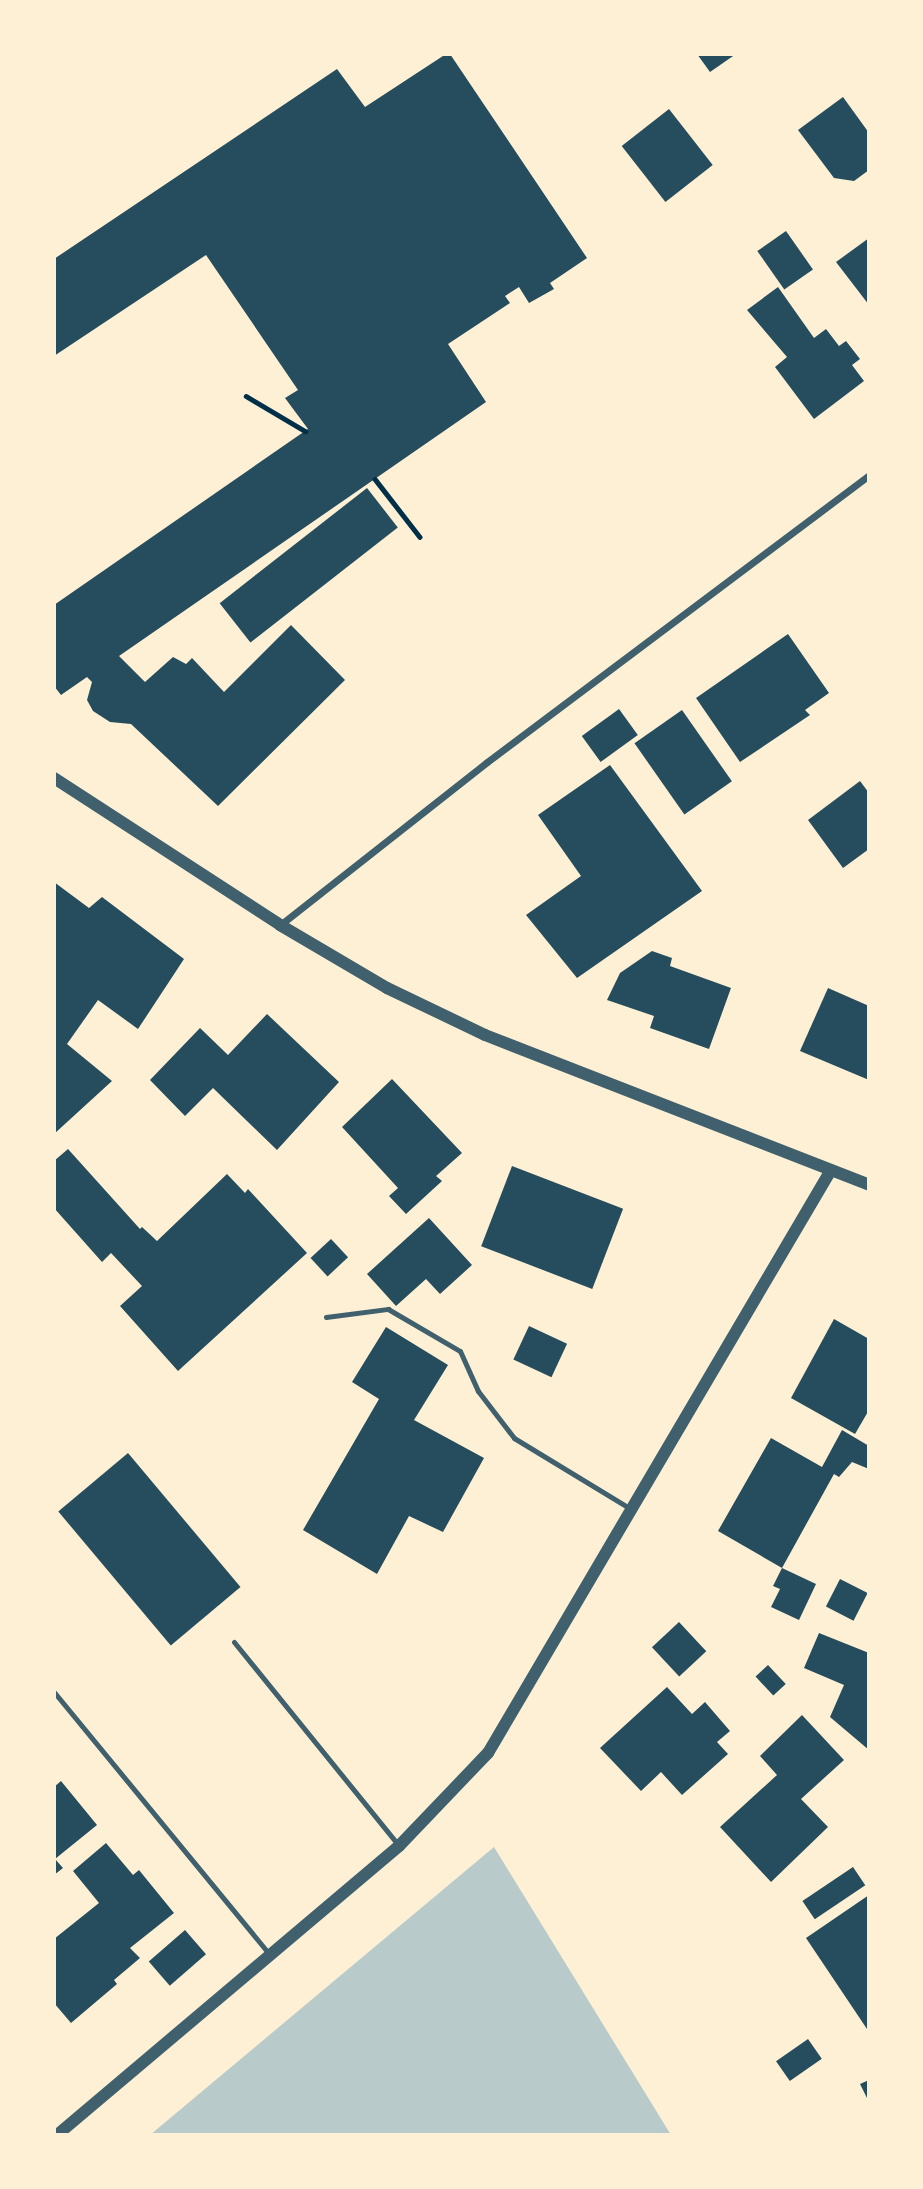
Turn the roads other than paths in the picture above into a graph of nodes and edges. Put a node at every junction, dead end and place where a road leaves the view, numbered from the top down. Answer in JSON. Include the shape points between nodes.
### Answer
{"nodes":[{"id":1,"x":869,"y":475,"type":"edge"},
{"id":2,"x":54,"y":778,"type":"edge"},
{"id":3,"x":280,"y":925,"type":"junction"},
{"id":4,"x":831,"y":1170,"type":"junction"},
{"id":5,"x":869,"y":1185,"type":"edge"},
{"id":6,"x":326,"y":1317,"type":"dead end"},
{"id":7,"x":631,"y":1509,"type":"junction"},
{"id":8,"x":234,"y":1642,"type":"dead end"},
{"id":9,"x":54,"y":1692,"type":"edge"},
{"id":10,"x":399,"y":1846,"type":"junction"},
{"id":11,"x":271,"y":1955,"type":"junction"},
{"id":12,"x":57,"y":2135,"type":"edge"}],
"edges":[{"from":1,"to":3,"type":"street","via":[[487,762]]},
{"from":2,"to":3,"type":"street"},
{"from":3,"to":4,"type":"street","via":[[387,988],[485,1035]]},
{"from":4,"to":5,"type":"street"},
{"from":4,"to":7,"type":"street"},
{"from":6,"to":7,"type":"lane","via":[[388,1309],[460,1351],[478,1391],[514,1437]]},
{"from":7,"to":10,"type":"street","via":[[488,1754]]},
{"from":8,"to":10,"type":"lane"},
{"from":9,"to":11,"type":"lane"},
{"from":10,"to":11,"type":"street"},
{"from":11,"to":12,"type":"street"}]}
